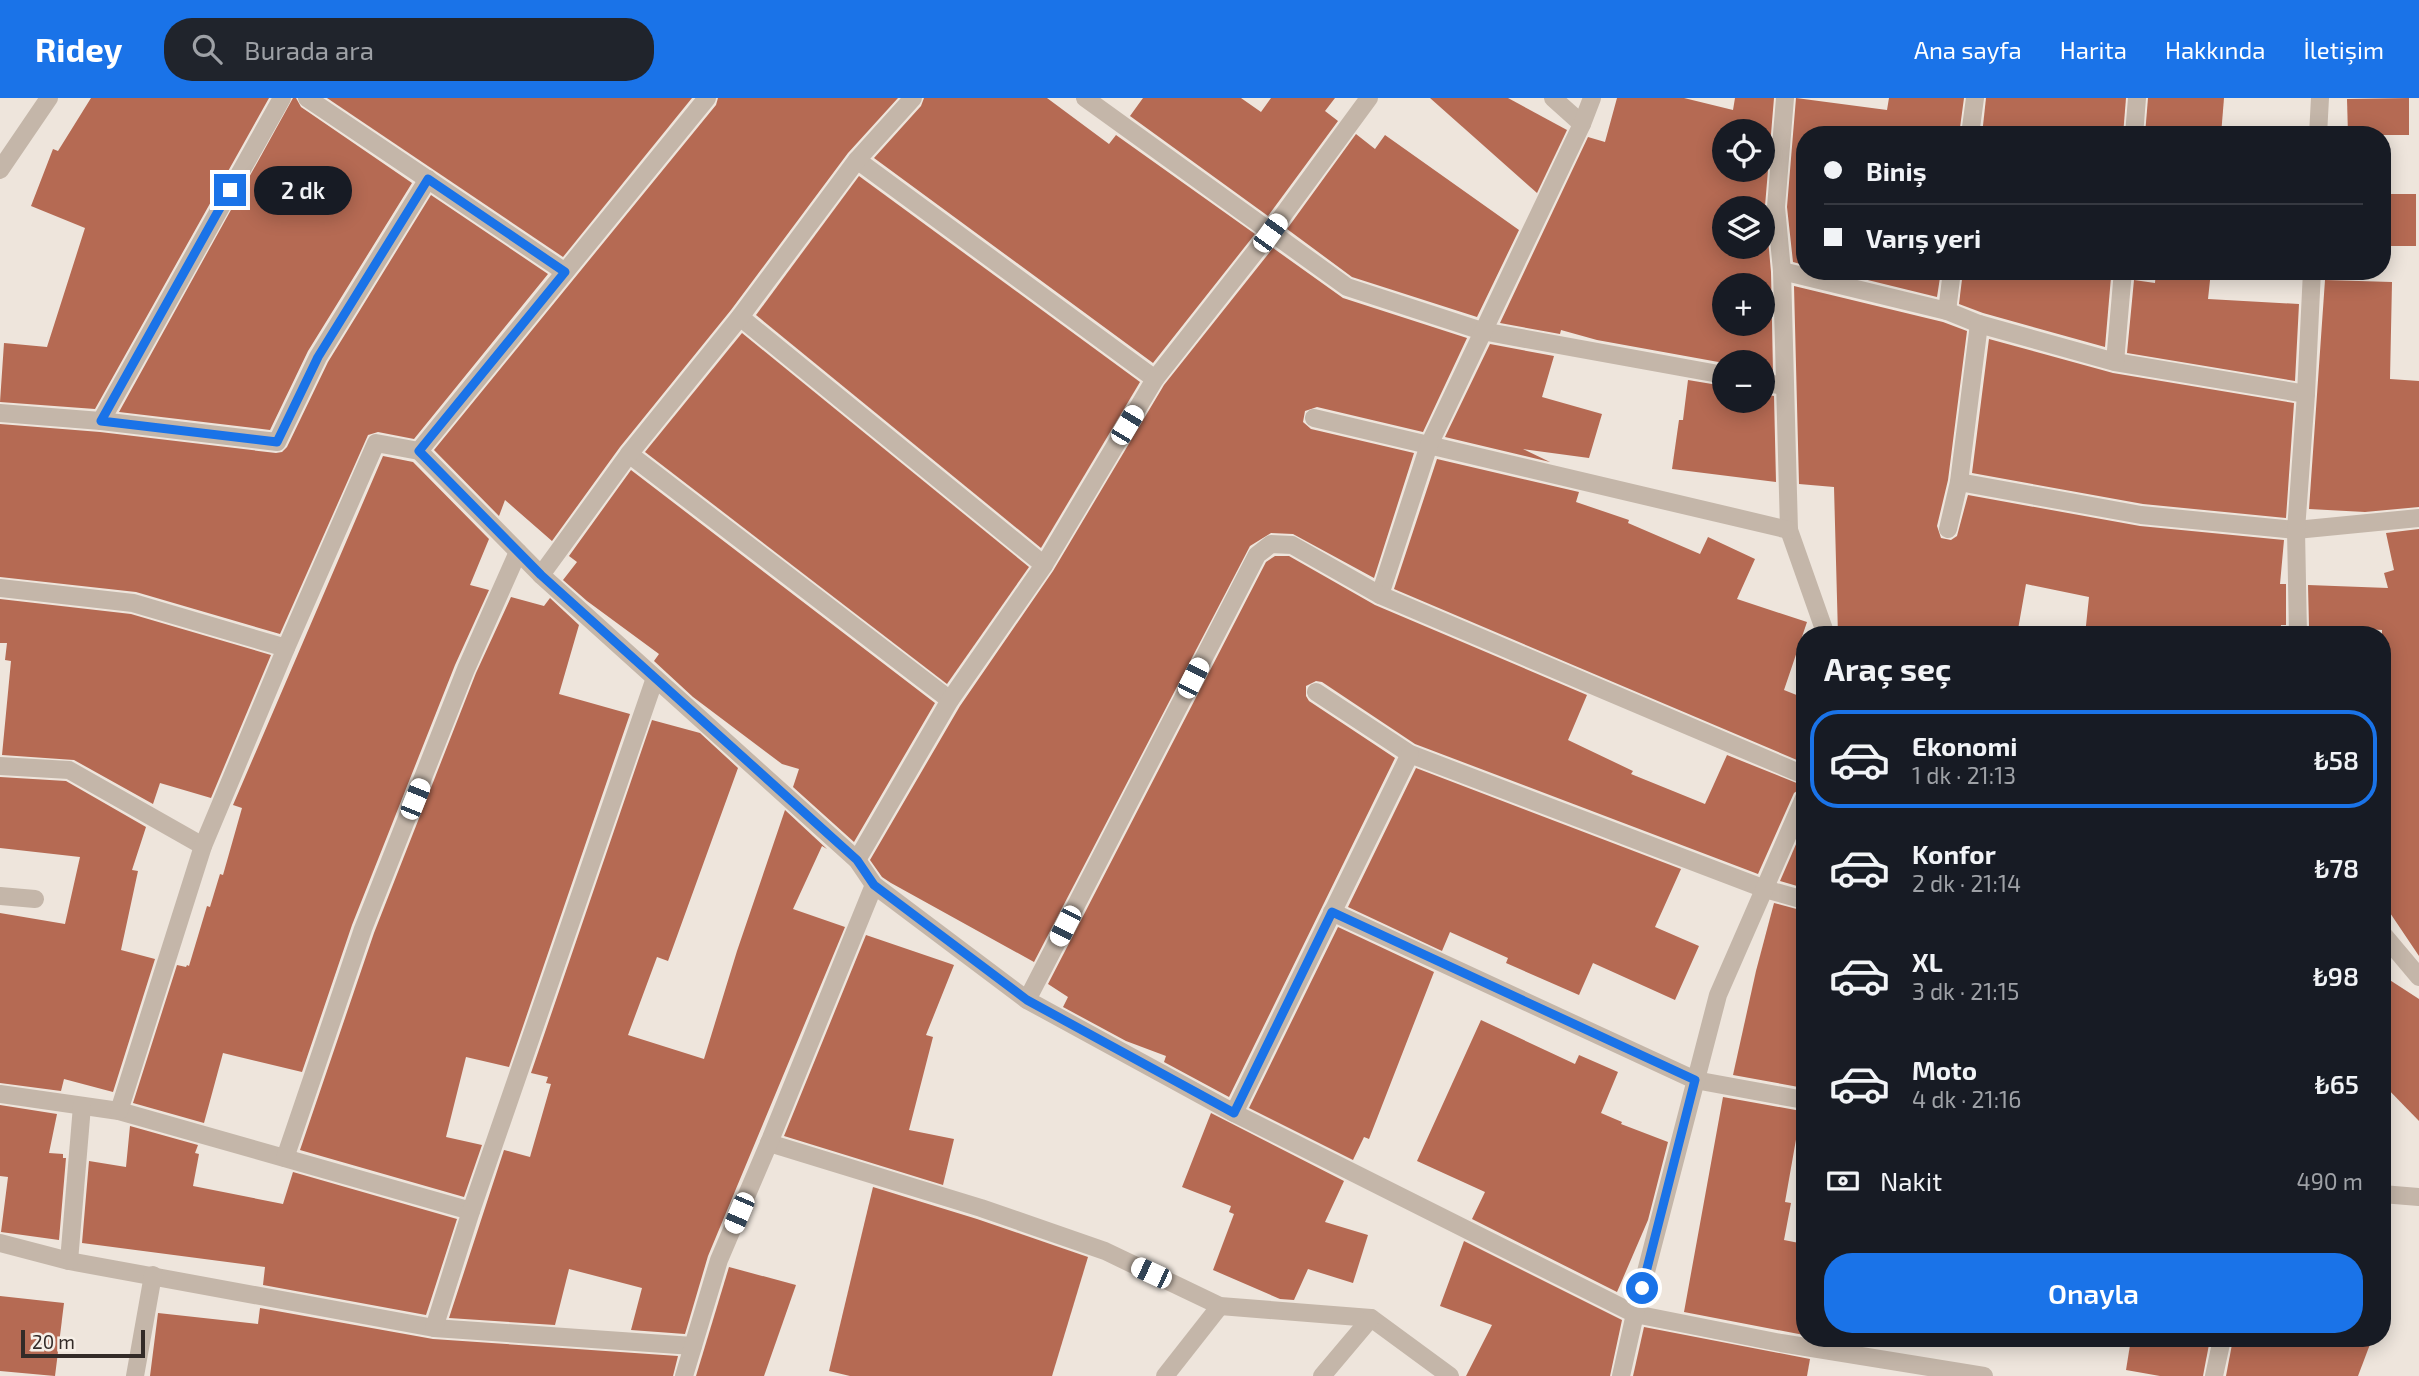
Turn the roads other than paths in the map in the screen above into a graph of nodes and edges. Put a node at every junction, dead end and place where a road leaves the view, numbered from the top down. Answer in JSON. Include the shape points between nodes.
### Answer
{"nodes":[{"id":1,"x":49,"y":98,"type":"edge"},
{"id":2,"x":282,"y":98,"type":"edge"},
{"id":3,"x":307,"y":98,"type":"edge"},
{"id":4,"x":707,"y":98,"type":"edge"},
{"id":5,"x":914,"y":98,"type":"edge"},
{"id":6,"x":1086,"y":98,"type":"edge"},
{"id":7,"x":1369,"y":98,"type":"edge"},
{"id":8,"x":1553,"y":98,"type":"edge"},
{"id":9,"x":1592,"y":98,"type":"edge"},
{"id":10,"x":1785,"y":98,"type":"edge"},
{"id":11,"x":1975,"y":98,"type":"edge"},
{"id":12,"x":2137,"y":98,"type":"edge"},
{"id":13,"x":2320,"y":98,"type":"edge"},
{"id":14,"x":1582,"y":124,"type":"junction"},
{"id":15,"x":1971,"y":126,"type":"edge"},
{"id":16,"x":2135,"y":126,"type":"edge"},
{"id":17,"x":2318,"y":126,"type":"edge"},
{"id":18,"x":857,"y":160,"type":"junction"},
{"id":19,"x":0,"y":170,"type":"edge"},
{"id":20,"x":428,"y":179,"type":"junction"},
{"id":21,"x":1270,"y":233,"type":"junction"},
{"id":22,"x":1782,"y":271,"type":"junction"},
{"id":23,"x":565,"y":272,"type":"junction"},
{"id":24,"x":1796,"y":274,"type":"edge"},
{"id":25,"x":1818,"y":280,"type":"edge"},
{"id":26,"x":1951,"y":280,"type":"edge"},
{"id":27,"x":2122,"y":280,"type":"edge"},
{"id":28,"x":2312,"y":280,"type":"edge"},
{"id":29,"x":1947,"y":312,"type":"junction"},
{"id":30,"x":740,"y":317,"type":"junction"},
{"id":31,"x":1979,"y":324,"type":"junction"},
{"id":32,"x":1482,"y":331,"type":"junction"},
{"id":33,"x":2115,"y":362,"type":"junction"},
{"id":34,"x":1712,"y":373,"type":"edge"},
{"id":35,"x":1155,"y":379,"type":"junction"},
{"id":36,"x":1775,"y":384,"type":"edge"},
{"id":37,"x":1784,"y":386,"type":"junction"},
{"id":38,"x":2306,"y":394,"type":"junction"},
{"id":39,"x":0,"y":413,"type":"edge"},
{"id":40,"x":1314,"y":418,"type":"dead end"},
{"id":41,"x":101,"y":421,"type":"junction"},
{"id":42,"x":1429,"y":445,"type":"junction"},
{"id":43,"x":419,"y":451,"type":"junction"},
{"id":44,"x":629,"y":454,"type":"junction"},
{"id":45,"x":1959,"y":482,"type":"junction"},
{"id":46,"x":2419,"y":518,"type":"edge"},
{"id":47,"x":1948,"y":529,"type":"dead end"},
{"id":48,"x":1788,"y":530,"type":"junction"},
{"id":49,"x":2296,"y":530,"type":"junction"},
{"id":50,"x":518,"y":552,"type":"junction"},
{"id":51,"x":1044,"y":565,"type":"junction"},
{"id":52,"x":541,"y":575,"type":"junction"},
{"id":53,"x":0,"y":588,"type":"edge"},
{"id":54,"x":1380,"y":595,"type":"junction"},
{"id":55,"x":1823,"y":626,"type":"edge"},
{"id":56,"x":2298,"y":626,"type":"edge"},
{"id":57,"x":286,"y":648,"type":"junction"},
{"id":58,"x":655,"y":678,"type":"junction"},
{"id":59,"x":1316,"y":692,"type":"dead end"},
{"id":60,"x":950,"y":700,"type":"junction"},
{"id":61,"x":1410,"y":754,"type":"junction"},
{"id":62,"x":0,"y":766,"type":"edge"},
{"id":63,"x":1796,"y":772,"type":"edge"},
{"id":64,"x":1796,"y":817,"type":"edge"},
{"id":65,"x":203,"y":846,"type":"junction"},
{"id":66,"x":857,"y":860,"type":"junction"},
{"id":67,"x":874,"y":885,"type":"junction"},
{"id":68,"x":1765,"y":889,"type":"junction"},
{"id":69,"x":0,"y":896,"type":"edge"},
{"id":70,"x":1796,"y":898,"type":"edge"},
{"id":71,"x":35,"y":899,"type":"dead end"},
{"id":72,"x":1332,"y":912,"type":"junction"},
{"id":73,"x":2391,"y":944,"type":"edge"},
{"id":74,"x":2419,"y":977,"type":"edge"},
{"id":75,"x":1027,"y":1000,"type":"junction"},
{"id":76,"x":1695,"y":1080,"type":"junction"},
{"id":77,"x":0,"y":1094,"type":"edge"},
{"id":78,"x":1796,"y":1099,"type":"edge"},
{"id":79,"x":82,"y":1106,"type":"junction"},
{"id":80,"x":120,"y":1111,"type":"junction"},
{"id":81,"x":1234,"y":1113,"type":"junction"},
{"id":82,"x":769,"y":1143,"type":"junction"},
{"id":83,"x":285,"y":1158,"type":"junction"},
{"id":84,"x":2391,"y":1195,"type":"edge"},
{"id":85,"x":2419,"y":1197,"type":"edge"},
{"id":86,"x":471,"y":1211,"type":"junction"},
{"id":87,"x":0,"y":1243,"type":"edge"},
{"id":88,"x":69,"y":1261,"type":"junction"},
{"id":89,"x":153,"y":1275,"type":"junction"},
{"id":90,"x":1220,"y":1306,"type":"junction"},
{"id":91,"x":1635,"y":1314,"type":"junction"},
{"id":92,"x":1371,"y":1318,"type":"junction"},
{"id":93,"x":434,"y":1328,"type":"junction"},
{"id":94,"x":1796,"y":1345,"type":"edge"},
{"id":95,"x":693,"y":1346,"type":"junction"},
{"id":96,"x":1806,"y":1347,"type":"edge"},
{"id":97,"x":2220,"y":1347,"type":"edge"},
{"id":98,"x":135,"y":1376,"type":"edge"},
{"id":99,"x":684,"y":1376,"type":"edge"},
{"id":100,"x":1165,"y":1376,"type":"edge"},
{"id":101,"x":1322,"y":1376,"type":"edge"},
{"id":102,"x":1450,"y":1376,"type":"edge"},
{"id":103,"x":1621,"y":1376,"type":"edge"},
{"id":104,"x":1984,"y":1376,"type":"edge"},
{"id":105,"x":2214,"y":1376,"type":"edge"}],
"edges":[{"from":1,"to":19,"type":"street"},
{"from":2,"to":41,"type":"street"},
{"from":3,"to":20,"type":"street"},
{"from":4,"to":23,"type":"street"},
{"from":5,"to":18,"type":"street"},
{"from":6,"to":21,"type":"street"},
{"from":7,"to":21,"type":"street"},
{"from":8,"to":14,"type":"street"},
{"from":9,"to":14,"type":"street"},
{"from":10,"to":22,"type":"street","via":[[1776,208]]},
{"from":11,"to":15,"type":"street"},
{"from":12,"to":16,"type":"street"},
{"from":13,"to":17,"type":"street"},
{"from":14,"to":32,"type":"street"},
{"from":18,"to":30,"type":"street"},
{"from":18,"to":35,"type":"street"},
{"from":20,"to":23,"type":"street"},
{"from":20,"to":41,"type":"street","via":[[318,357],[277,442]]},
{"from":21,"to":32,"type":"street","via":[[1347,287]]},
{"from":21,"to":35,"type":"street"},
{"from":22,"to":24,"type":"street"},
{"from":22,"to":37,"type":"street"},
{"from":23,"to":43,"type":"street"},
{"from":25,"to":29,"type":"street"},
{"from":26,"to":29,"type":"street"},
{"from":27,"to":33,"type":"street"},
{"from":28,"to":38,"type":"street"},
{"from":29,"to":31,"type":"street"},
{"from":30,"to":44,"type":"street"},
{"from":30,"to":51,"type":"street"},
{"from":31,"to":33,"type":"street"},
{"from":31,"to":45,"type":"street"},
{"from":32,"to":34,"type":"street"},
{"from":32,"to":42,"type":"street"},
{"from":33,"to":38,"type":"street"},
{"from":35,"to":51,"type":"street"},
{"from":36,"to":37,"type":"street"},
{"from":37,"to":48,"type":"street"},
{"from":38,"to":49,"type":"street"},
{"from":39,"to":41,"type":"street"},
{"from":40,"to":42,"type":"street"},
{"from":42,"to":48,"type":"street"},
{"from":42,"to":54,"type":"street"},
{"from":43,"to":50,"type":"street"},
{"from":43,"to":57,"type":"street","via":[[376,443]]},
{"from":44,"to":52,"type":"street"},
{"from":44,"to":60,"type":"street"},
{"from":45,"to":47,"type":"street"},
{"from":45,"to":49,"type":"street","via":[[2141,515]]},
{"from":46,"to":49,"type":"street"},
{"from":48,"to":55,"type":"street"},
{"from":49,"to":56,"type":"street"},
{"from":50,"to":52,"type":"street"},
{"from":50,"to":83,"type":"street","via":[[466,669],[363,929]]},
{"from":51,"to":60,"type":"street"},
{"from":52,"to":58,"type":"street"},
{"from":53,"to":57,"type":"street","via":[[133,603]]},
{"from":54,"to":63,"type":"street"},
{"from":54,"to":75,"type":"street","via":[[1292,545],[1271,544],[1257,555]]},
{"from":57,"to":65,"type":"street"},
{"from":58,"to":66,"type":"street"},
{"from":58,"to":86,"type":"street"},
{"from":59,"to":61,"type":"street"},
{"from":60,"to":66,"type":"street"},
{"from":61,"to":68,"type":"street"},
{"from":61,"to":72,"type":"street"},
{"from":62,"to":65,"type":"street","via":[[69,770]]},
{"from":64,"to":68,"type":"street"},
{"from":65,"to":80,"type":"street"},
{"from":66,"to":67,"type":"street"},
{"from":67,"to":75,"type":"street"},
{"from":67,"to":82,"type":"street"},
{"from":68,"to":70,"type":"street"},
{"from":68,"to":76,"type":"street","via":[[1718,995]]},
{"from":69,"to":71,"type":"street"},
{"from":72,"to":76,"type":"street"},
{"from":72,"to":81,"type":"street"},
{"from":73,"to":74,"type":"street"},
{"from":75,"to":81,"type":"street"},
{"from":76,"to":78,"type":"street"},
{"from":76,"to":91,"type":"street"},
{"from":77,"to":79,"type":"street"},
{"from":79,"to":80,"type":"street"},
{"from":79,"to":88,"type":"street"},
{"from":80,"to":83,"type":"street"},
{"from":81,"to":91,"type":"street"},
{"from":82,"to":90,"type":"street","via":[[1105,1251]]},
{"from":82,"to":95,"type":"street","via":[[719,1260]]},
{"from":83,"to":86,"type":"street"},
{"from":84,"to":85,"type":"street"},
{"from":86,"to":93,"type":"street"},
{"from":87,"to":88,"type":"street"},
{"from":88,"to":89,"type":"street"},
{"from":89,"to":93,"type":"street"},
{"from":89,"to":98,"type":"street"},
{"from":90,"to":92,"type":"street"},
{"from":90,"to":100,"type":"street"},
{"from":91,"to":94,"type":"street"},
{"from":91,"to":103,"type":"street"},
{"from":92,"to":101,"type":"street"},
{"from":92,"to":102,"type":"street"},
{"from":93,"to":95,"type":"street"},
{"from":95,"to":99,"type":"street"},
{"from":96,"to":104,"type":"street"},
{"from":97,"to":105,"type":"street"}]}
